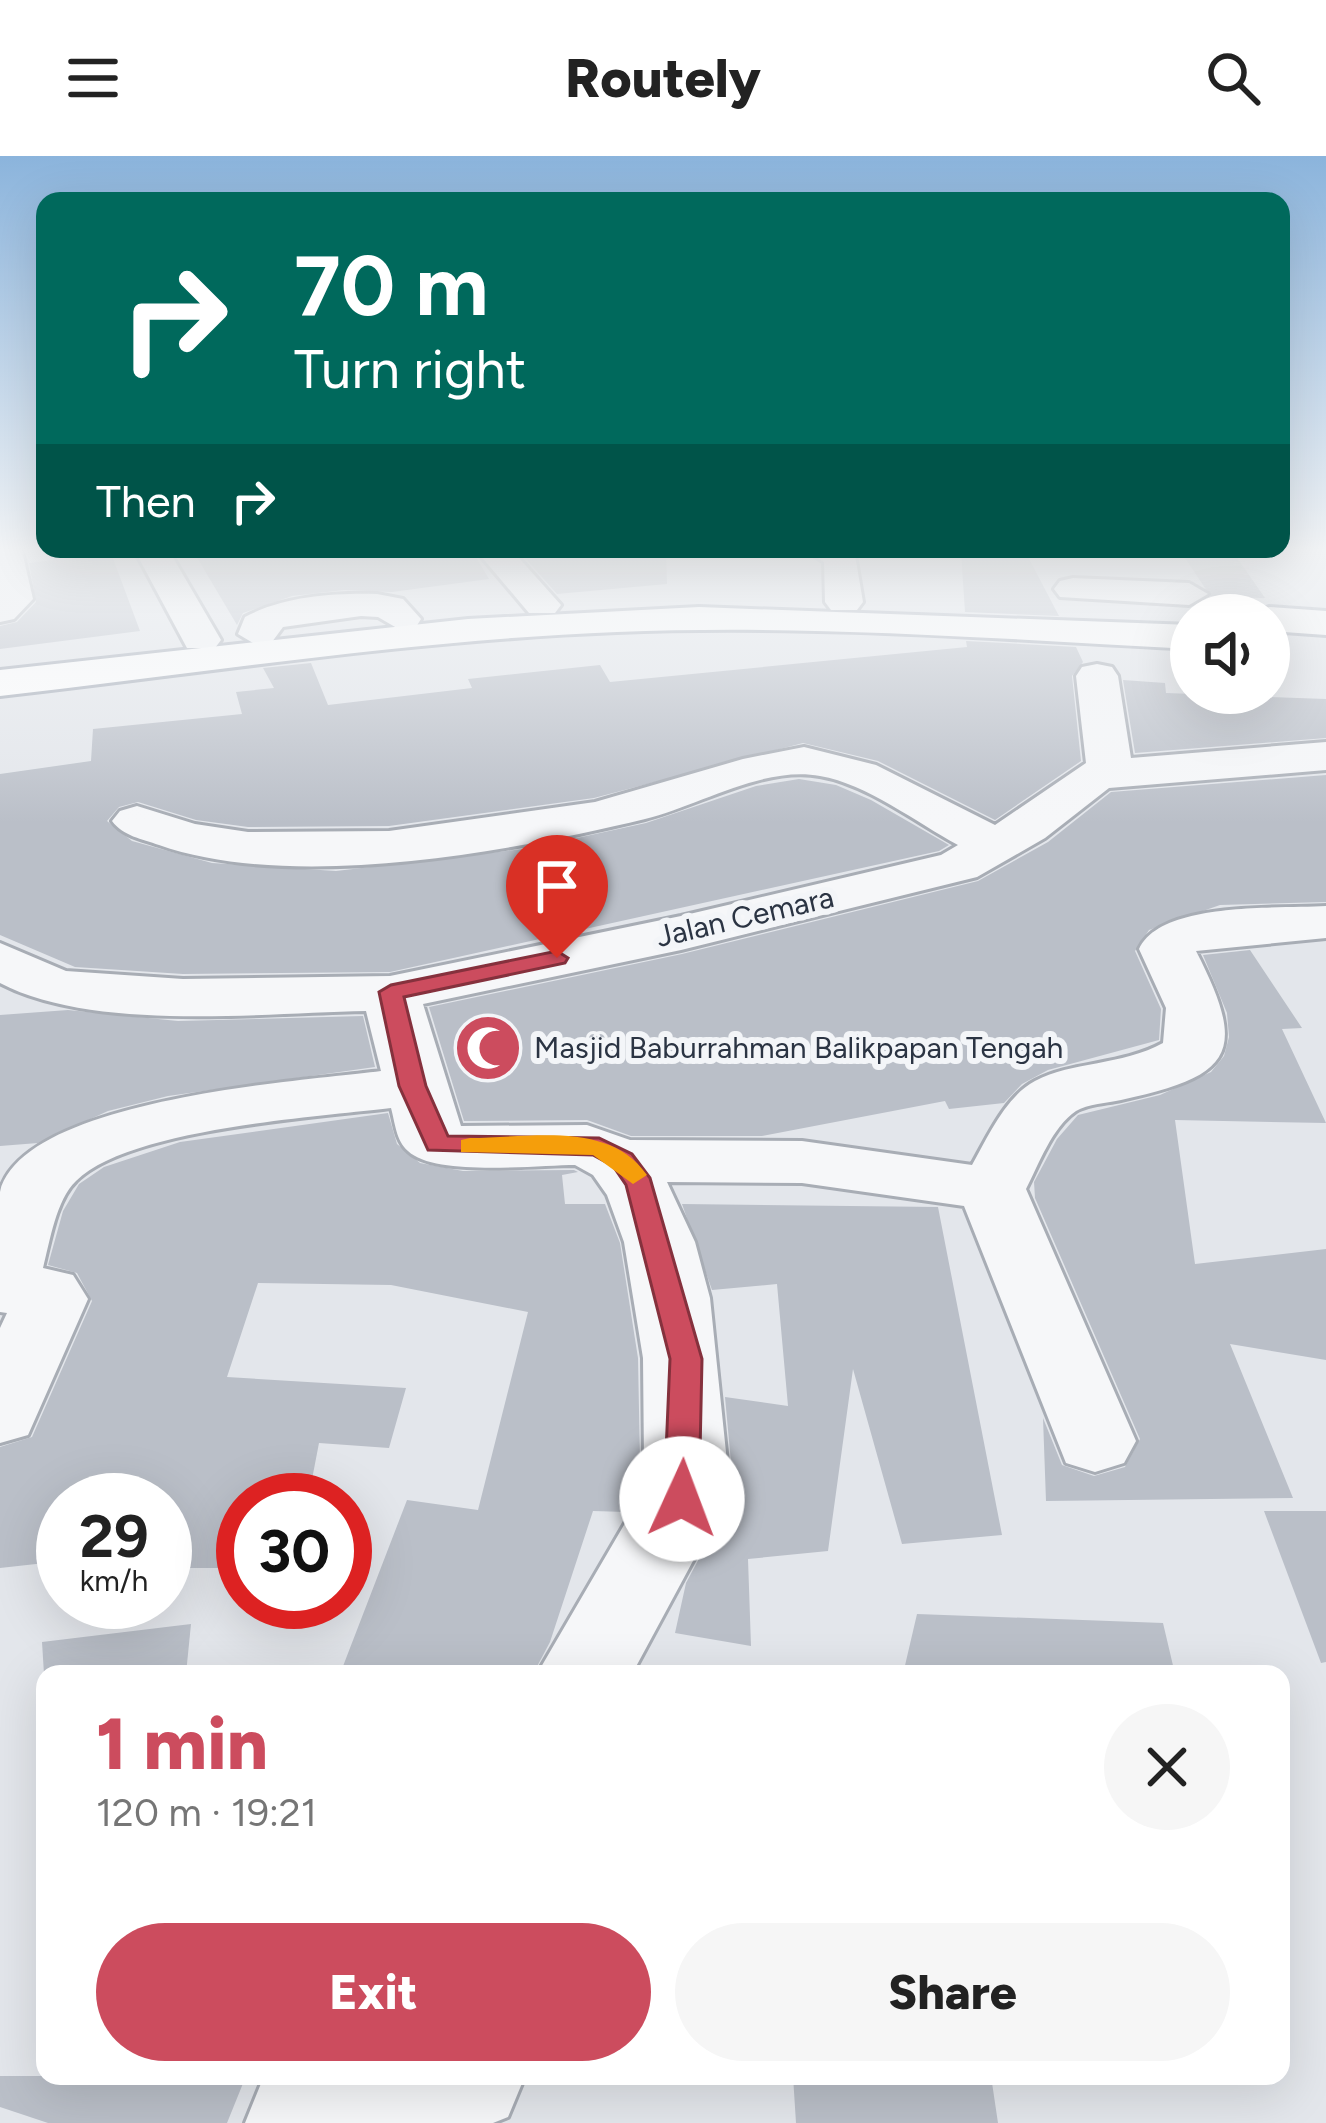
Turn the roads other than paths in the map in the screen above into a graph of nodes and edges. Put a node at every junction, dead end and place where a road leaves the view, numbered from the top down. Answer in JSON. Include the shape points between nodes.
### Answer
{"nodes":[{"id":1,"x":212,"y":639,"type":"edge"},
{"id":2,"x":362,"y":639,"type":"edge"},
{"id":3,"x":201,"y":640,"type":"joint"},
{"id":4,"x":1290,"y":642,"type":"edge"},
{"id":5,"x":1326,"y":644,"type":"edge"},
{"id":6,"x":5,"y":667,"type":"edge"},
{"id":7,"x":1096,"y":676,"type":"dead end"},
{"id":8,"x":1326,"y":756,"type":"edge"},
{"id":9,"x":1110,"y":771,"type":"junction"},
{"id":10,"x":136,"y":821,"type":"dead end"},
{"id":11,"x":995,"y":845,"type":"junction"},
{"id":12,"x":1326,"y":922,"type":"edge"},
{"id":13,"x":0,"y":960,"type":"edge"},
{"id":14,"x":391,"y":992,"type":"junction"},
{"id":15,"x":412,"y":1086,"type":"junction"},
{"id":16,"x":622,"y":1160,"type":"junction"},
{"id":17,"x":992,"y":1189,"type":"junction"},
{"id":18,"x":0,"y":1414,"type":"edge"},
{"id":19,"x":1095,"y":1441,"type":"dead end"},
{"id":20,"x":589,"y":1665,"type":"edge"},
{"id":21,"x":437,"y":2085,"type":"edge"},
{"id":22,"x":472,"y":2085,"type":"edge"},
{"id":23,"x":304,"y":2123,"type":"edge"},
{"id":24,"x":485,"y":2123,"type":"edge"}],
"edges":[{"from":1,"to":3,"type":"main road"},
{"from":2,"to":6,"type":"main road"},
{"from":3,"to":6,"type":"main road"},
{"from":4,"to":5,"type":"main road"},
{"from":7,"to":9,"type":"street"},
{"from":8,"to":9,"type":"street","name":"Jalan Cemara"},
{"from":9,"to":11,"type":"street","name":"Jalan Cemara"},
{"from":10,"to":11,"type":"street","via":[[165,835],[268,850],[440,839],[593,818],[784,764],[827,762]]},
{"from":11,"to":14,"type":"street","name":"Jalan Cemara","via":[[959,866]]},
{"from":12,"to":17,"type":"street","via":[[1196,931],[1169,943],[1196,1008],[1193,1052],[1154,1074],[1056,1095]]},
{"from":13,"to":14,"type":"street","name":"Jalan Cemara","via":[[54,988],[183,997]]},
{"from":14,"to":15,"type":"street"},
{"from":15,"to":16,"type":"street","via":[[438,1144],[587,1145]]},
{"from":15,"to":18,"type":"street","via":[[105,1136],[51,1165],[1,1287],[51,1299]]},
{"from":16,"to":17,"type":"street","via":[[825,1164]]},
{"from":16,"to":20,"type":"street","via":[[640,1184],[686,1359],[682,1499]]},
{"from":17,"to":19,"type":"street"},
{"from":21,"to":23,"type":"street"},
{"from":22,"to":24,"type":"street"}]}
